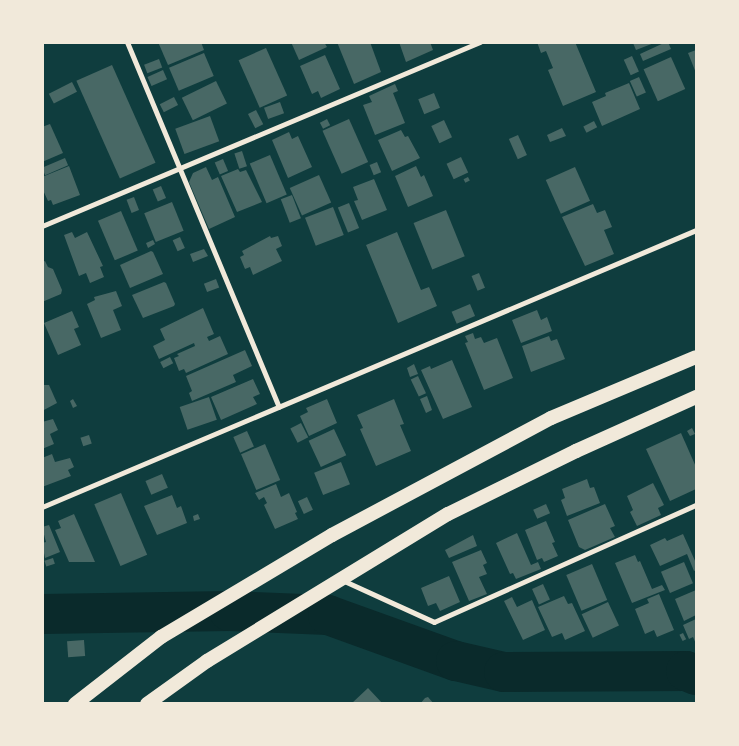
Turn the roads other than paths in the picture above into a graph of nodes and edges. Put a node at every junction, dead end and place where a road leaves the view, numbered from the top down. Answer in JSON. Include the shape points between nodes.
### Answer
{"nodes":[{"id":1,"x":127,"y":42,"type":"edge"},
{"id":2,"x":480,"y":42,"type":"edge"},
{"id":3,"x":180,"y":169,"type":"junction"},
{"id":4,"x":42,"y":226,"type":"edge"},
{"id":5,"x":696,"y":230,"type":"edge"},
{"id":6,"x":696,"y":358,"type":"edge"},
{"id":7,"x":696,"y":397,"type":"edge"},
{"id":8,"x":279,"y":406,"type":"junction"},
{"id":9,"x":696,"y":505,"type":"edge"},
{"id":10,"x":42,"y":507,"type":"edge"},
{"id":11,"x":342,"y":580,"type":"junction"},
{"id":12,"x":75,"y":704,"type":"edge"},
{"id":13,"x":147,"y":704,"type":"edge"}],
"edges":[{"from":1,"to":3,"type":"street"},
{"from":2,"to":3,"type":"street"},
{"from":3,"to":4,"type":"street"},
{"from":3,"to":8,"type":"street"},
{"from":5,"to":8,"type":"street"},
{"from":6,"to":12,"type":"highway","via":[[551,418],[332,535],[161,637]]},
{"from":7,"to":11,"type":"highway","via":[[448,514]]},
{"from":8,"to":10,"type":"street"},
{"from":9,"to":11,"type":"street","via":[[434,622]]},
{"from":11,"to":13,"type":"highway","via":[[231,646]]}]}
